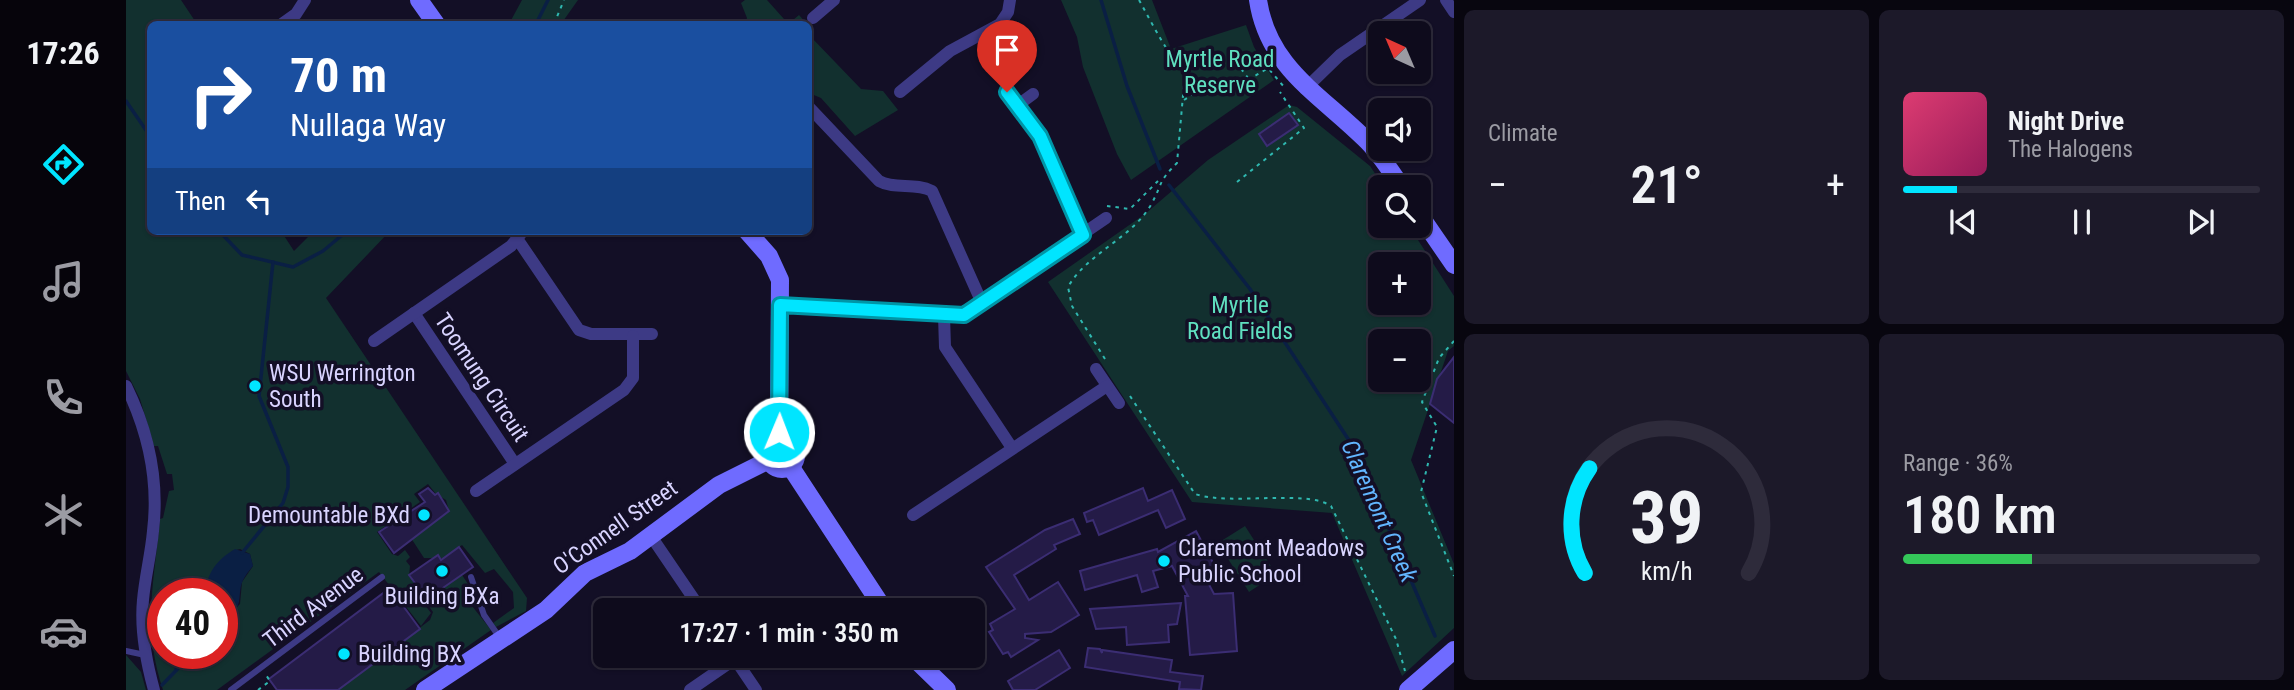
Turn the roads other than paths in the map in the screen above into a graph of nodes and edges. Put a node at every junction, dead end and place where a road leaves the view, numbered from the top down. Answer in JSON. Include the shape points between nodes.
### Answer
{"nodes":[{"id":1,"x":305,"y":0,"type":"edge"},
{"id":2,"x":419,"y":0,"type":"edge"},
{"id":3,"x":834,"y":0,"type":"edge"},
{"id":4,"x":1010,"y":0,"type":"edge"},
{"id":5,"x":1258,"y":0,"type":"edge"},
{"id":6,"x":1420,"y":0,"type":"edge"},
{"id":7,"x":1446,"y":0,"type":"edge"},
{"id":8,"x":1454,"y":12,"type":"edge"},
{"id":9,"x":813,"y":18,"type":"dead end"},
{"id":10,"x":286,"y":21,"type":"edge"},
{"id":11,"x":434,"y":21,"type":"edge"},
{"id":12,"x":1305,"y":89,"type":"junction"},
{"id":13,"x":900,"y":92,"type":"dead end"},
{"id":14,"x":1007,"y":92,"type":"dead end"},
{"id":15,"x":1033,"y":94,"type":"dead end"},
{"id":16,"x":1018,"y":105,"type":"junction"},
{"id":17,"x":812,"y":110,"type":"edge"},
{"id":18,"x":1393,"y":175,"type":"edge"},
{"id":19,"x":1106,"y":212,"type":"road end"},
{"id":20,"x":1431,"y":231,"type":"edge"},
{"id":21,"x":521,"y":235,"type":"edge"},
{"id":22,"x":750,"y":235,"type":"edge"},
{"id":23,"x":1083,"y":235,"type":"junction"},
{"id":24,"x":1454,"y":265,"type":"edge"},
{"id":25,"x":982,"y":303,"type":"junction"},
{"id":26,"x":780,"y":305,"type":"junction"},
{"id":27,"x":414,"y":313,"type":"junction"},
{"id":28,"x":944,"y":316,"type":"junction"},
{"id":29,"x":653,"y":334,"type":"dead end"},
{"id":30,"x":633,"y":336,"type":"junction"},
{"id":31,"x":373,"y":341,"type":"dead end"},
{"id":32,"x":1102,"y":367,"type":"road end"},
{"id":33,"x":126,"y":386,"type":"edge"},
{"id":34,"x":1107,"y":386,"type":"junction"},
{"id":35,"x":1124,"y":400,"type":"road end"},
{"id":36,"x":779,"y":442,"type":"junction"},
{"id":37,"x":1012,"y":448,"type":"junction"},
{"id":38,"x":769,"y":460,"type":"junction"},
{"id":39,"x":515,"y":464,"type":"junction"},
{"id":40,"x":790,"y":466,"type":"junction"},
{"id":41,"x":476,"y":491,"type":"dead end"},
{"id":42,"x":913,"y":515,"type":"dead end"},
{"id":43,"x":651,"y":536,"type":"junction"},
{"id":44,"x":382,"y":577,"type":"dead end"},
{"id":45,"x":471,"y":577,"type":"dead end"},
{"id":46,"x":693,"y":598,"type":"edge"},
{"id":47,"x":876,"y":598,"type":"edge"},
{"id":48,"x":500,"y":638,"type":"junction"},
{"id":49,"x":1454,"y":650,"type":"edge"},
{"id":50,"x":126,"y":651,"type":"edge"},
{"id":51,"x":146,"y":655,"type":"junction"},
{"id":52,"x":720,"y":668,"type":"edge"},
{"id":53,"x":741,"y":668,"type":"edge"},
{"id":54,"x":924,"y":668,"type":"edge"},
{"id":55,"x":1412,"y":687,"type":"edge"},
{"id":56,"x":154,"y":690,"type":"edge"},
{"id":57,"x":231,"y":690,"type":"edge"},
{"id":58,"x":425,"y":690,"type":"edge"},
{"id":59,"x":690,"y":690,"type":"edge"},
{"id":60,"x":756,"y":690,"type":"edge"},
{"id":61,"x":947,"y":690,"type":"edge"}],
"edges":[{"from":1,"to":10,"type":"street"},
{"from":2,"to":11,"type":"street"},
{"from":3,"to":9,"type":"street"},
{"from":4,"to":13,"type":"street","via":[[1000,24],[950,51]]},
{"from":5,"to":12,"type":"street","via":[[1274,48]]},
{"from":6,"to":12,"type":"street","via":[[1349,49]]},
{"from":7,"to":8,"type":"street"},
{"from":12,"to":18,"type":"street","via":[[1364,138]]},
{"from":14,"to":16,"type":"street"},
{"from":15,"to":16,"type":"street"},
{"from":16,"to":23,"type":"street","via":[[1040,136]]},
{"from":17,"to":25,"type":"street","via":[[879,181],[932,191]]},
{"from":19,"to":23,"type":"street"},
{"from":20,"to":24,"type":"street"},
{"from":21,"to":27,"type":"street"},
{"from":21,"to":30,"type":"street","via":[[579,330]]},
{"from":22,"to":26,"type":"street","via":[[776,267]]},
{"from":23,"to":25,"type":"street"},
{"from":25,"to":28,"type":"street","via":[[964,315]]},
{"from":26,"to":28,"type":"street"},
{"from":26,"to":36,"type":"street"},
{"from":27,"to":31,"type":"street"},
{"from":27,"to":39,"type":"street","name":"Toomung Circuit"},
{"from":28,"to":37,"type":"street","via":[[946,347]]},
{"from":29,"to":30,"type":"street"},
{"from":30,"to":39,"type":"street","name":"Toomung Circuit","via":[[630,384]]},
{"from":32,"to":34,"type":"street"},
{"from":33,"to":51,"type":"street","via":[[146,437],[154,486],[143,601]]},
{"from":34,"to":35,"type":"street"},
{"from":34,"to":37,"type":"street"},
{"from":36,"to":38,"type":"street","via":[[771,447]]},
{"from":36,"to":40,"type":"street","via":[[791,444],[796,451]]},
{"from":37,"to":42,"type":"street"},
{"from":38,"to":40,"type":"street","via":[[778,468]]},
{"from":38,"to":43,"type":"street","name":"O'Connell Street","via":[[719,485]]},
{"from":39,"to":41,"type":"street","name":"Toomung Circuit"},
{"from":40,"to":47,"type":"street"},
{"from":43,"to":46,"type":"street"},
{"from":43,"to":48,"type":"street","name":"O'Connell Street","via":[[585,573],[546,610]]},
{"from":44,"to":57,"type":"lane","name":"Third Avenue"},
{"from":45,"to":48,"type":"lane","via":[[484,615]]},
{"from":48,"to":58,"type":"street","name":"O'Connell Street"},
{"from":49,"to":55,"type":"street"},
{"from":50,"to":51,"type":"lane"},
{"from":51,"to":56,"type":"street"},
{"from":52,"to":59,"type":"street"},
{"from":53,"to":60,"type":"street"},
{"from":54,"to":61,"type":"street"}]}
